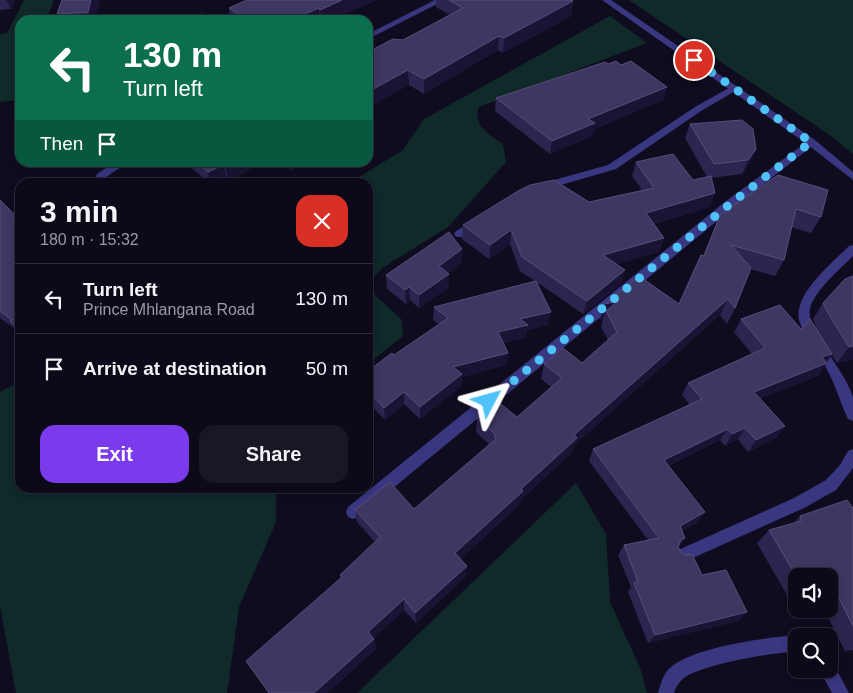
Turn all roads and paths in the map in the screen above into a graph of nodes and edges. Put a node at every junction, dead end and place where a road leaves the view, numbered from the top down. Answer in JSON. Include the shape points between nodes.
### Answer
{"nodes":[{"id":1,"x":440,"y":0,"type":"edge"},
{"id":2,"x":606,"y":0,"type":"edge"},
{"id":3,"x":373,"y":34,"type":"edge"},
{"id":4,"x":734,"y":88,"type":"junction"},
{"id":5,"x":811,"y":142,"type":"junction"},
{"id":6,"x":115,"y":167,"type":"edge"},
{"id":7,"x":101,"y":176,"type":"dead end"},
{"id":8,"x":853,"y":177,"type":"edge"},
{"id":9,"x":528,"y":192,"type":"edge"},
{"id":10,"x":489,"y":215,"type":"edge"},
{"id":11,"x":460,"y":234,"type":"dead end"},
{"id":12,"x":853,"y":249,"type":"edge"},
{"id":13,"x":853,"y":415,"type":"edge"},
{"id":14,"x":853,"y":455,"type":"edge"},
{"id":15,"x":353,"y":512,"type":"dead end"},
{"id":16,"x":681,"y":556,"type":"edge"},
{"id":17,"x":788,"y":645,"type":"edge"},
{"id":18,"x":832,"y":678,"type":"edge"},
{"id":19,"x":666,"y":693,"type":"edge"},
{"id":20,"x":841,"y":693,"type":"edge"}],
"edges":[{"from":1,"to":3,"type":"street"},
{"from":2,"to":4,"type":"street"},
{"from":4,"to":5,"type":"street"},
{"from":4,"to":9,"type":"street","via":[[612,167]]},
{"from":5,"to":8,"type":"street"},
{"from":5,"to":15,"type":"street","via":[[730,204]]},
{"from":6,"to":7,"type":"street"},
{"from":10,"to":11,"type":"street"},
{"from":12,"to":13,"type":"street","via":[[804,308],[812,336],[829,362]]},
{"from":14,"to":16,"type":"street","via":[[831,485],[799,503]]},
{"from":17,"to":19,"type":"street","via":[[704,659],[672,678]]},
{"from":18,"to":20,"type":"street"}]}
